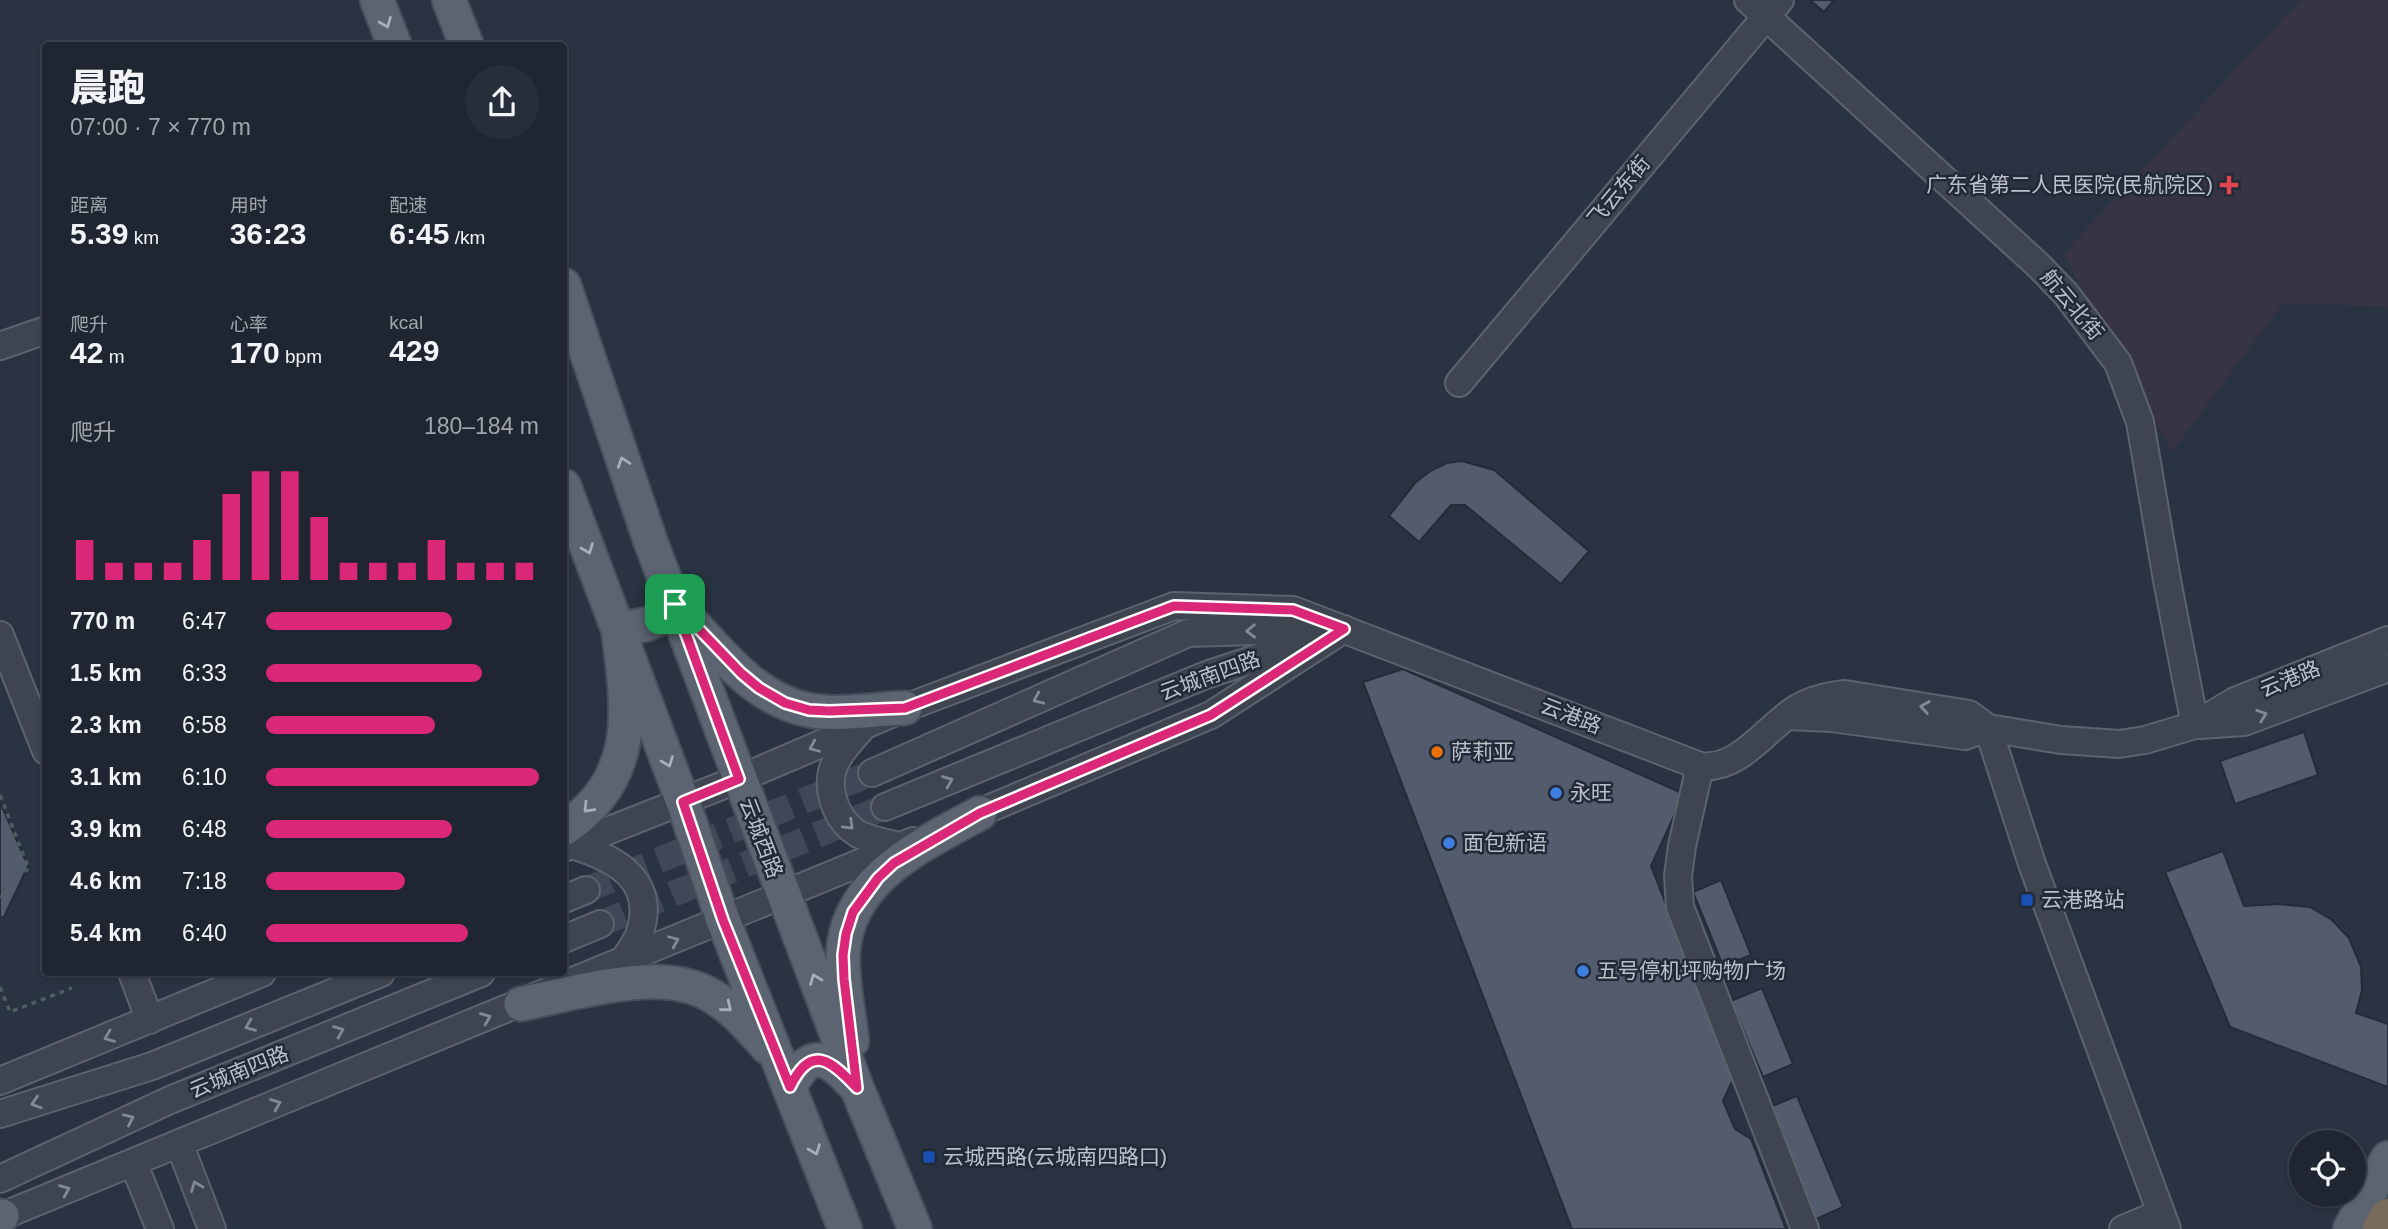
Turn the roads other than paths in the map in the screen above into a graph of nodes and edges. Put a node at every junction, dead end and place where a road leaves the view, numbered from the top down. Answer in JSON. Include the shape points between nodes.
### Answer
{"nodes":[{"id":1,"x":377,"y":0,"type":"edge"},
{"id":2,"x":449,"y":0,"type":"edge"},
{"id":3,"x":1765,"y":5,"type":"edge"},
{"id":4,"x":393,"y":42,"type":"edge"},
{"id":5,"x":465,"y":42,"type":"edge"},
{"id":6,"x":567,"y":294,"type":"edge"},
{"id":7,"x":42,"y":331,"type":"edge"},
{"id":8,"x":0,"y":346,"type":"edge"},
{"id":9,"x":1459,"y":383,"type":"dead end"},
{"id":10,"x":567,"y":494,"type":"edge"},
{"id":11,"x":675,"y":604,"type":"junction"},
{"id":12,"x":618,"y":628,"type":"junction"},
{"id":13,"x":1344,"y":629,"type":"junction"},
{"id":14,"x":0,"y":635,"type":"edge"},
{"id":15,"x":2388,"y":640,"type":"edge"},
{"id":16,"x":2388,"y":668,"type":"edge"},
{"id":17,"x":905,"y":708,"type":"junction"},
{"id":18,"x":865,"y":725,"type":"junction"},
{"id":19,"x":2195,"y":725,"type":"junction"},
{"id":20,"x":1988,"y":728,"type":"junction"},
{"id":21,"x":42,"y":741,"type":"edge"},
{"id":22,"x":1700,"y":766,"type":"junction"},
{"id":23,"x":872,"y":773,"type":"tunnel mouth"},
{"id":24,"x":739,"y":779,"type":"junction"},
{"id":25,"x":683,"y":802,"type":"junction"},
{"id":26,"x":885,"y":807,"type":"tunnel mouth"},
{"id":27,"x":980,"y":813,"type":"junction"},
{"id":28,"x":567,"y":840,"type":"edge"},
{"id":29,"x":567,"y":841,"type":"edge"},
{"id":30,"x":567,"y":841,"type":"edge"},
{"id":31,"x":900,"y":846,"type":"junction"},
{"id":32,"x":783,"y":895,"type":"junction"},
{"id":33,"x":723,"y":920,"type":"junction"},
{"id":34,"x":600,"y":924,"type":"tunnel mouth"},
{"id":35,"x":567,"y":938,"type":"edge"},
{"id":36,"x":622,"y":962,"type":"junction"},
{"id":37,"x":133,"y":976,"type":"edge"},
{"id":38,"x":255,"y":976,"type":"edge"},
{"id":39,"x":374,"y":976,"type":"edge"},
{"id":40,"x":474,"y":976,"type":"edge"},
{"id":41,"x":521,"y":1004,"type":"junction"},
{"id":42,"x":150,"y":1020,"type":"junction"},
{"id":43,"x":0,"y":1082,"type":"edge"},
{"id":44,"x":790,"y":1087,"type":"junction"},
{"id":45,"x":857,"y":1088,"type":"junction"},
{"id":46,"x":0,"y":1114,"type":"edge"},
{"id":47,"x":178,"y":1143,"type":"junction"},
{"id":48,"x":2388,"y":1158,"type":"edge"},
{"id":49,"x":134,"y":1162,"type":"junction"},
{"id":50,"x":0,"y":1179,"type":"edge"},
{"id":51,"x":1,"y":1217,"type":"edge"},
{"id":52,"x":2388,"y":1218,"type":"edge"},
{"id":53,"x":2164,"y":1221,"type":"edge"},
{"id":54,"x":160,"y":1229,"type":"edge"},
{"id":55,"x":212,"y":1229,"type":"edge"},
{"id":56,"x":845,"y":1229,"type":"edge"},
{"id":57,"x":915,"y":1229,"type":"edge"},
{"id":58,"x":1805,"y":1229,"type":"edge"},
{"id":59,"x":2123,"y":1229,"type":"edge"},
{"id":60,"x":2350,"y":1229,"type":"edge"},
{"id":61,"x":2382,"y":1229,"type":"edge"}],
"edges":[{"from":1,"to":4,"type":"main road","one_way":true},
{"from":2,"to":5,"type":"main road"},
{"from":3,"to":9,"type":"street","name":"飞云东街"},
{"from":3,"to":19,"type":"street","name":"航云北街","via":[[2039,266],[2118,363],[2140,422]]},
{"from":11,"to":6,"type":"main road","name":"云城西路","one_way":true},
{"from":7,"to":8,"type":"street"},
{"from":10,"to":12,"type":"main road","one_way":true},
{"from":11,"to":12,"type":"main road","via":[[660,620]]},
{"from":11,"to":17,"type":"main road","via":[[741,673],[785,703],[829,711]]},
{"from":11,"to":24,"type":"main road","name":"云城西路"},
{"from":12,"to":25,"type":"main road","one_way":true},
{"from":12,"to":28,"type":"main road","one_way":true,"via":[[627,703],[623,748],[604,790]]},
{"from":13,"to":17,"type":"street","name":"云港路","via":[[1293,610],[1174,606]]},
{"from":13,"to":22,"type":"street","name":"云港路"},
{"from":13,"to":23,"type":"street","name":"云城南四路","one_way":true,"via":[[1188,633]]},
{"from":26,"to":13,"type":"street","name":"云城南四路","one_way":true,"via":[[1206,675]]},
{"from":13,"to":27,"type":"street","via":[[1211,715]]},
{"from":14,"to":21,"type":"street"},
{"from":15,"to":19,"type":"street","name":"云港路","via":[[2235,701]]},
{"from":19,"to":16,"type":"street","name":"云港路","one_way":true,"via":[[2244,722]]},
{"from":17,"to":18,"type":"street","name":"云港路"},
{"from":18,"to":24,"type":"street","name":"云港路","one_way":true},
{"from":18,"to":31,"type":"street","one_way":true,"via":[[831,771],[834,803],[840,817],[860,835]]},
{"from":19,"to":20,"type":"street","name":"云港路","via":[[2119,744]]},
{"from":20,"to":22,"type":"street","name":"云港路","via":[[1965,736],[1787,716],[1731,760],[1720,766]]},
{"from":20,"to":53,"type":"street","via":[[2032,864]]},
{"from":22,"to":58,"type":"street","via":[[1682,846],[1680,907]]},
{"from":24,"to":25,"type":"street","name":"云港路"},
{"from":24,"to":32,"type":"main road","name":"云城西路"},
{"from":25,"to":29,"type":"street","name":"云港路"},
{"from":25,"to":33,"type":"main road"},
{"from":27,"to":31,"type":"street"},
{"from":27,"to":45,"type":"main road","via":[[894,863],[853,912],[843,955]]},
{"from":30,"to":36,"type":"street","via":[[618,864],[638,884],[643,918],[638,937]]},
{"from":31,"to":32,"type":"street"},
{"from":32,"to":33,"type":"street"},
{"from":45,"to":32,"type":"main road","name":"云城西路","one_way":true},
{"from":36,"to":33,"type":"street","one_way":true},
{"from":33,"to":44,"type":"main road"},
{"from":34,"to":35,"type":"street"},
{"from":36,"to":41,"type":"street"},
{"from":37,"to":42,"type":"street"},
{"from":38,"to":42,"type":"street"},
{"from":39,"to":46,"type":"street","name":"云城南四路","one_way":true,"via":[[152,1066]]},
{"from":50,"to":40,"type":"street","name":"云城南四路","one_way":true,"via":[[170,1100]]},
{"from":41,"to":44,"type":"main road","one_way":true,"via":[[634,982],[662,981],[699,989],[725,1004],[769,1049]]},
{"from":47,"to":41,"type":"street","one_way":true},
{"from":42,"to":43,"type":"street","one_way":true},
{"from":44,"to":45,"type":"main road","via":[[804,1064],[816,1060],[831,1063]]},
{"from":44,"to":56,"type":"main road","one_way":true},
{"from":45,"to":57,"type":"main road","name":"云城西路"},
{"from":47,"to":49,"type":"street"},
{"from":55,"to":47,"type":"street","one_way":true},
{"from":48,"to":60,"type":"main road"},
{"from":51,"to":49,"type":"street","one_way":true},
{"from":49,"to":54,"type":"street"},
{"from":52,"to":61,"type":"highway"},
{"from":53,"to":59,"type":"street"}]}
